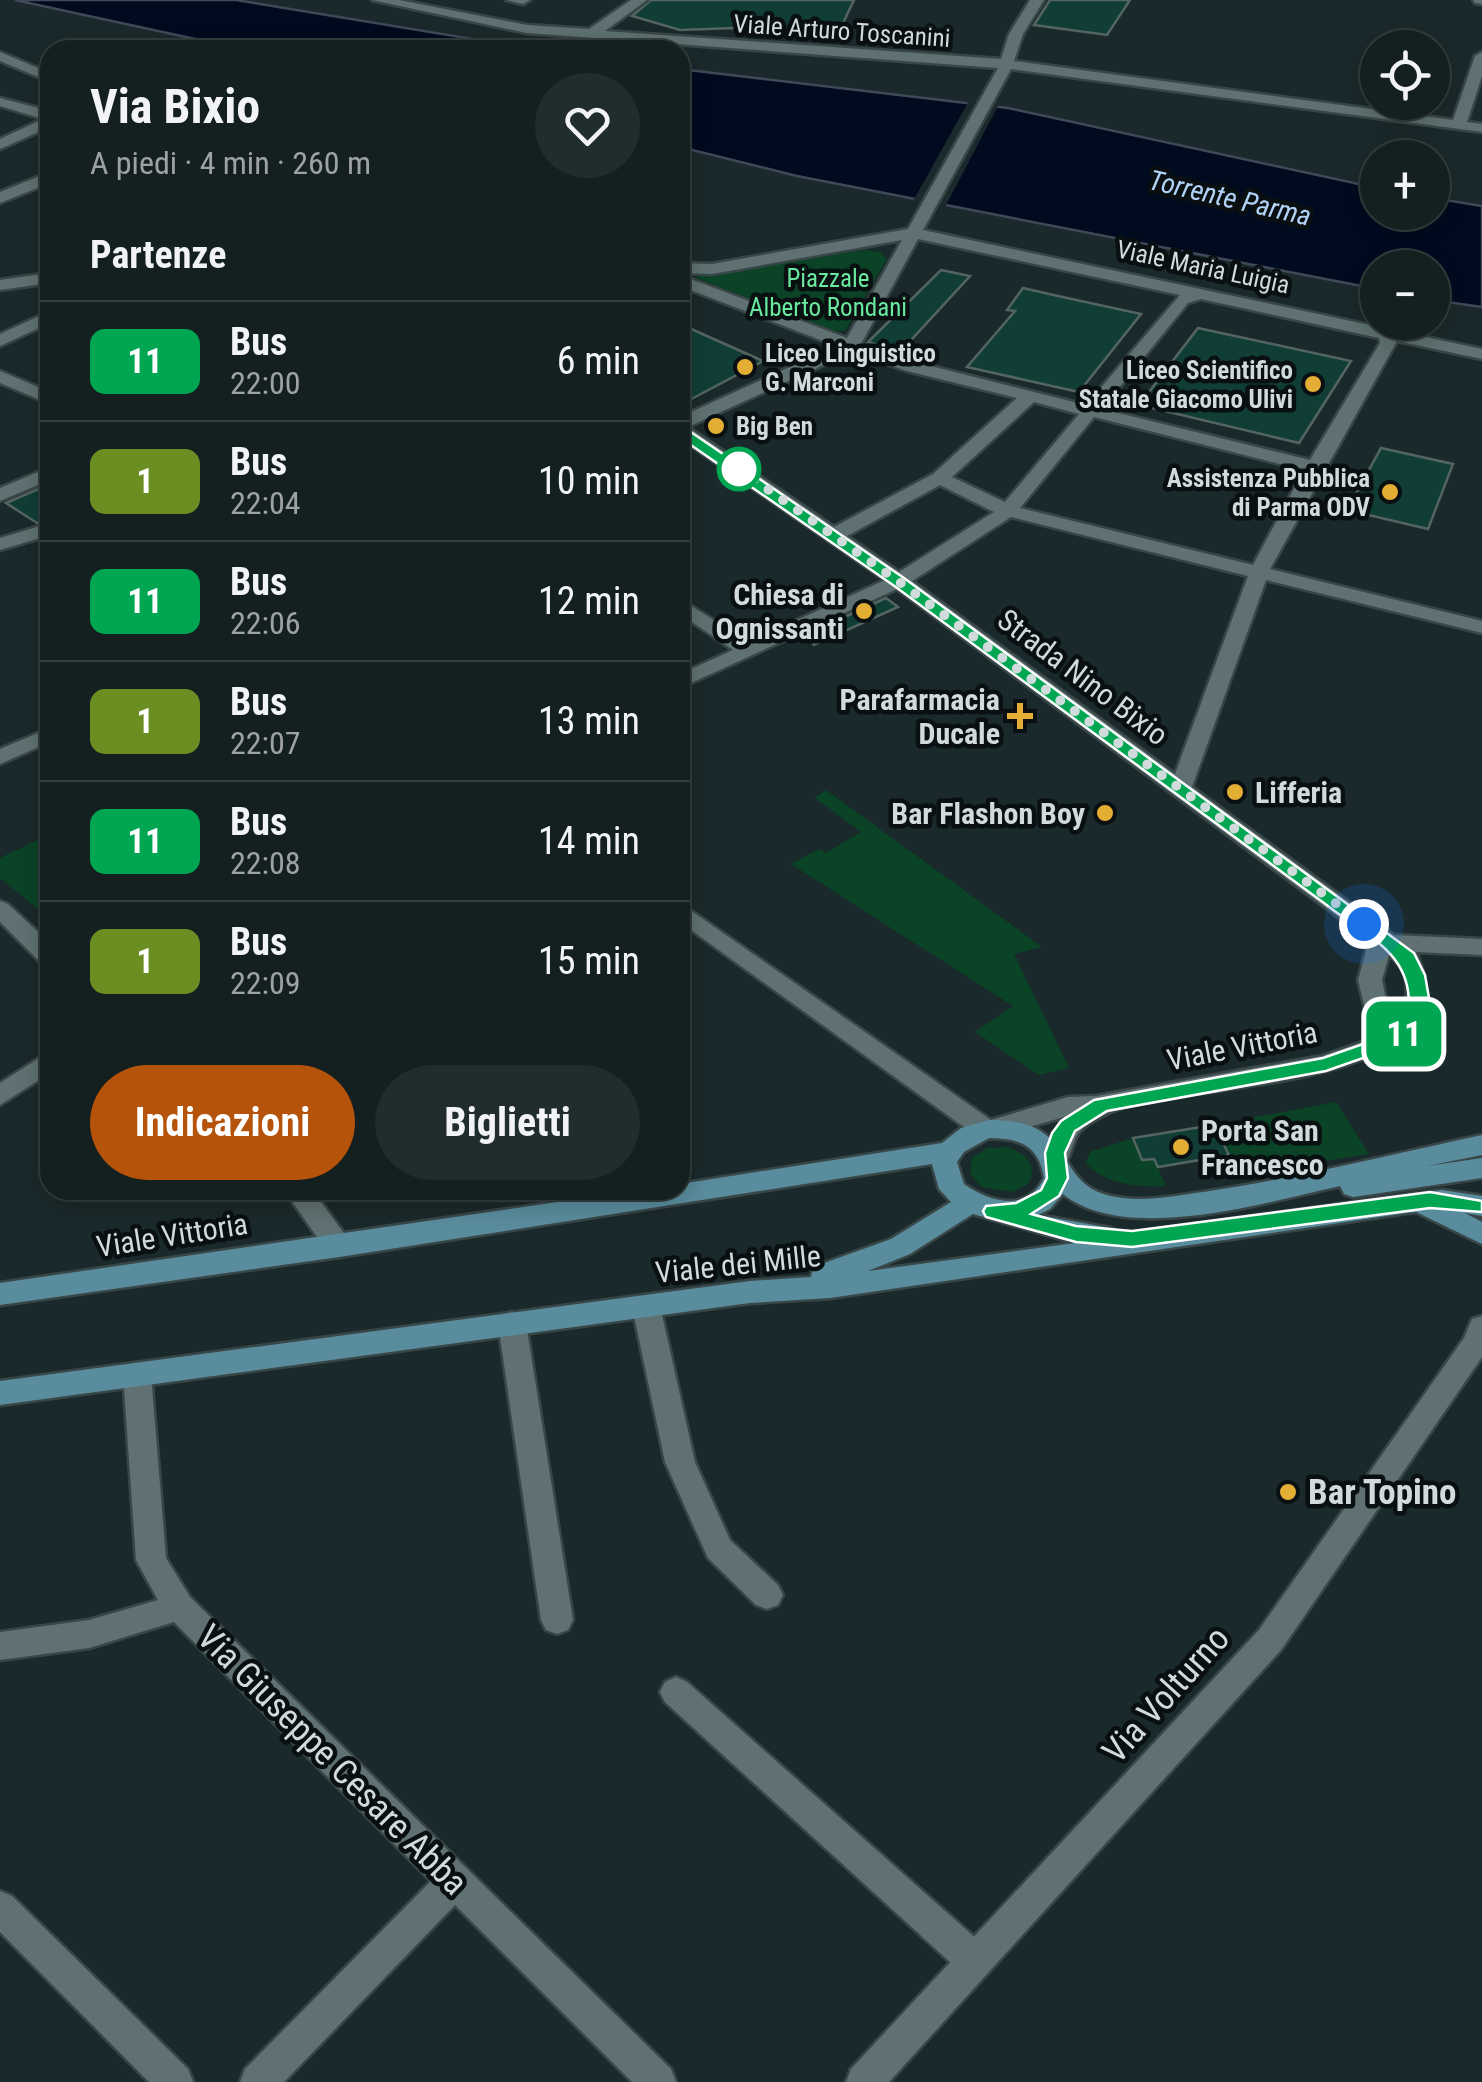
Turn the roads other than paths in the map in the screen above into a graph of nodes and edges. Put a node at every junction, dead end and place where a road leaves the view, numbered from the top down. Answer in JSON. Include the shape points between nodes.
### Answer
{"nodes":[{"id":1,"x":379,"y":0,"type":"edge"},
{"id":2,"x":640,"y":0,"type":"edge"},
{"id":3,"x":1037,"y":0,"type":"edge"},
{"id":4,"x":590,"y":34,"type":"junction"},
{"id":5,"x":663,"y":40,"type":"edge"},
{"id":6,"x":690,"y":42,"type":"edge"},
{"id":7,"x":0,"y":56,"type":"edge"},
{"id":8,"x":1482,"y":56,"type":"edge"},
{"id":9,"x":1004,"y":68,"type":"junction"},
{"id":10,"x":40,"y":74,"type":"edge"},
{"id":11,"x":0,"y":102,"type":"edge"},
{"id":12,"x":40,"y":115,"type":"edge"},
{"id":13,"x":40,"y":123,"type":"edge"},
{"id":14,"x":1458,"y":124,"type":"junction"},
{"id":15,"x":1482,"y":128,"type":"edge"},
{"id":16,"x":0,"y":144,"type":"edge"},
{"id":17,"x":40,"y":181,"type":"edge"},
{"id":18,"x":0,"y":198,"type":"edge"},
{"id":19,"x":917,"y":228,"type":"junction"},
{"id":20,"x":690,"y":268,"type":"edge"},
{"id":21,"x":40,"y":280,"type":"edge"},
{"id":22,"x":690,"y":284,"type":"edge"},
{"id":23,"x":0,"y":285,"type":"edge"},
{"id":24,"x":1204,"y":292,"type":"junction"},
{"id":25,"x":40,"y":321,"type":"edge"},
{"id":26,"x":1360,"y":327,"type":"edge"},
{"id":27,"x":1388,"y":340,"type":"edge"},
{"id":28,"x":1418,"y":340,"type":"edge"},
{"id":29,"x":0,"y":342,"type":"edge"},
{"id":30,"x":851,"y":346,"type":"junction"},
{"id":31,"x":1482,"y":354,"type":"edge"},
{"id":32,"x":0,"y":376,"type":"edge"},
{"id":33,"x":40,"y":394,"type":"edge"},
{"id":34,"x":1029,"y":397,"type":"junction"},
{"id":35,"x":1092,"y":412,"type":"junction"},
{"id":36,"x":690,"y":422,"type":"edge"},
{"id":37,"x":690,"y":434,"type":"edge"},
{"id":38,"x":1315,"y":466,"type":"junction"},
{"id":39,"x":40,"y":477,"type":"edge"},
{"id":40,"x":940,"y":478,"type":"junction"},
{"id":41,"x":0,"y":495,"type":"edge"},
{"id":42,"x":1008,"y":511,"type":"junction"},
{"id":43,"x":40,"y":532,"type":"edge"},
{"id":44,"x":834,"y":535,"type":"junction"},
{"id":45,"x":0,"y":544,"type":"edge"},
{"id":46,"x":1259,"y":572,"type":"junction"},
{"id":47,"x":898,"y":581,"type":"junction"},
{"id":48,"x":690,"y":611,"type":"edge"},
{"id":49,"x":1482,"y":627,"type":"edge"},
{"id":50,"x":747,"y":650,"type":"junction"},
{"id":51,"x":690,"y":677,"type":"edge"},
{"id":52,"x":40,"y":739,"type":"edge"},
{"id":53,"x":0,"y":757,"type":"edge"},
{"id":54,"x":1180,"y":790,"type":"junction"},
{"id":55,"x":0,"y":910,"type":"edge"},
{"id":56,"x":690,"y":918,"type":"edge"},
{"id":57,"x":1364,"y":924,"type":"junction"},
{"id":58,"x":1389,"y":943,"type":"junction"},
{"id":59,"x":40,"y":947,"type":"edge"},
{"id":60,"x":1482,"y":947,"type":"edge"},
{"id":61,"x":1420,"y":998,"type":"joint"},
{"id":62,"x":1380,"y":1048,"type":"junction"},
{"id":63,"x":40,"y":1067,"type":"edge"},
{"id":64,"x":0,"y":1096,"type":"edge"},
{"id":65,"x":1106,"y":1104,"type":"junction"},
{"id":66,"x":990,"y":1128,"type":"junction"},
{"id":67,"x":1482,"y":1145,"type":"edge"},
{"id":68,"x":947,"y":1152,"type":"junction"},
{"id":69,"x":1057,"y":1165,"type":"junction"},
{"id":70,"x":1482,"y":1168,"type":"edge"},
{"id":71,"x":1276,"y":1191,"type":"junction"},
{"id":72,"x":690,"y":1192,"type":"edge"},
{"id":73,"x":304,"y":1200,"type":"edge"},
{"id":74,"x":637,"y":1200,"type":"edge"},
{"id":75,"x":1407,"y":1202,"type":"junction"},
{"id":76,"x":1482,"y":1206,"type":"edge"},
{"id":77,"x":982,"y":1207,"type":"junction"},
{"id":78,"x":1482,"y":1234,"type":"edge"},
{"id":79,"x":1146,"y":1238,"type":"junction"},
{"id":80,"x":339,"y":1246,"type":"junction"},
{"id":81,"x":750,"y":1292,"type":"junction"},
{"id":82,"x":0,"y":1294,"type":"edge"},
{"id":83,"x":646,"y":1306,"type":"junction"},
{"id":84,"x":512,"y":1324,"type":"junction"},
{"id":85,"x":1482,"y":1327,"type":"edge"},
{"id":86,"x":137,"y":1374,"type":"junction"},
{"id":87,"x":0,"y":1392,"type":"edge"},
{"id":88,"x":767,"y":1595,"type":"dead end"},
{"id":89,"x":179,"y":1607,"type":"junction"},
{"id":90,"x":557,"y":1620,"type":"dead end"},
{"id":91,"x":0,"y":1646,"type":"edge"},
{"id":92,"x":676,"y":1692,"type":"dead end"},
{"id":93,"x":454,"y":1882,"type":"junction"},
{"id":94,"x":0,"y":1908,"type":"edge"},
{"id":95,"x":976,"y":1960,"type":"junction"},
{"id":96,"x":868,"y":2081,"type":"edge"},
{"id":97,"x":175,"y":2082,"type":"edge"},
{"id":98,"x":258,"y":2082,"type":"edge"},
{"id":99,"x":658,"y":2082,"type":"edge"}],
"edges":[{"from":1,"to":4,"type":"street","name":"Viale Arturo Toscanini","via":[[487,23]]},
{"from":2,"to":4,"type":"street"},
{"from":3,"to":9,"type":"street"},
{"from":4,"to":5,"type":"street","name":"Viale Arturo Toscanini"},
{"from":6,"to":9,"type":"street","name":"Viale Arturo Toscanini"},
{"from":7,"to":10,"type":"street"},
{"from":8,"to":14,"type":"street"},
{"from":9,"to":14,"type":"street","name":"Viale Arturo Toscanini"},
{"from":9,"to":19,"type":"street"},
{"from":11,"to":12,"type":"street"},
{"from":13,"to":16,"type":"street"},
{"from":14,"to":15,"type":"street","name":"Viale Arturo Toscanini"},
{"from":17,"to":18,"type":"street"},
{"from":19,"to":20,"type":"street"},
{"from":19,"to":24,"type":"street","name":"Viale Maria Luigia"},
{"from":19,"to":30,"type":"street"},
{"from":21,"to":23,"type":"street"},
{"from":22,"to":30,"type":"street"},
{"from":24,"to":26,"type":"street","name":"Viale Maria Luigia"},
{"from":24,"to":35,"type":"street","via":[[1182,298]]},
{"from":25,"to":29,"type":"street"},
{"from":27,"to":38,"type":"street"},
{"from":28,"to":31,"type":"street","name":"Viale Maria Luigia"},
{"from":30,"to":34,"type":"street"},
{"from":30,"to":36,"type":"street"},
{"from":32,"to":33,"type":"street"},
{"from":34,"to":35,"type":"street"},
{"from":34,"to":40,"type":"street"},
{"from":35,"to":38,"type":"street"},
{"from":35,"to":42,"type":"street"},
{"from":37,"to":44,"type":"street","name":"Strada Nino Bixio"},
{"from":38,"to":46,"type":"street"},
{"from":39,"to":41,"type":"street"},
{"from":40,"to":42,"type":"street"},
{"from":40,"to":44,"type":"street"},
{"from":42,"to":46,"type":"street"},
{"from":42,"to":47,"type":"street"},
{"from":43,"to":45,"type":"street"},
{"from":44,"to":47,"type":"street","name":"Strada Nino Bixio"},
{"from":46,"to":49,"type":"street"},
{"from":46,"to":54,"type":"street"},
{"from":47,"to":50,"type":"street"},
{"from":47,"to":54,"type":"street","name":"Strada Nino Bixio"},
{"from":48,"to":50,"type":"street"},
{"from":50,"to":51,"type":"street"},
{"from":52,"to":53,"type":"street"},
{"from":54,"to":57,"type":"street","name":"Strada Nino Bixio"},
{"from":55,"to":59,"type":"street"},
{"from":56,"to":66,"type":"street"},
{"from":57,"to":58,"type":"street","name":"Strada Nino Bixio"},
{"from":57,"to":62,"type":"street","via":[[1380,946],[1370,980]]},
{"from":58,"to":60,"type":"street"},
{"from":58,"to":61,"type":"street","name":"Strada Nino Bixio","via":[[1407,957]]},
{"from":61,"to":62,"type":"street","name":"Viale Vittoria","via":[[1409,1030]]},
{"from":62,"to":65,"type":"street","name":"Viale Vittoria"},
{"from":63,"to":64,"type":"street"},
{"from":65,"to":66,"type":"street","name":"Viale Vittoria","via":[[1063,1107]]},
{"from":65,"to":69,"type":"street","name":"Viale Vittoria","via":[[1068,1126],[1056,1146]]},
{"from":66,"to":68,"type":"main road","via":[[961,1137]]},
{"from":66,"to":69,"type":"main road","via":[[1032,1136]]},
{"from":67,"to":71,"type":"main road"},
{"from":68,"to":72,"type":"main road","name":"Viale Vittoria"},
{"from":68,"to":77,"type":"main road","via":[[946,1180]]},
{"from":69,"to":71,"type":"main road","via":[[1074,1189],[1116,1208]]},
{"from":69,"to":77,"type":"main road","via":[[1055,1187],[1041,1202],[1019,1211]]},
{"from":70,"to":71,"type":"main road"},
{"from":73,"to":80,"type":"street"},
{"from":74,"to":80,"type":"main road","name":"Viale Vittoria"},
{"from":75,"to":76,"type":"main road","name":"Viale dei Mille"},
{"from":75,"to":78,"type":"main road"},
{"from":75,"to":79,"type":"main road","name":"Viale dei Mille"},
{"from":77,"to":79,"type":"main road","via":[[1076,1234]]},
{"from":77,"to":81,"type":"main road","via":[[874,1262]]},
{"from":79,"to":81,"type":"main road","name":"Viale dei Mille","via":[[849,1285]]},
{"from":80,"to":82,"type":"main road","name":"Viale Vittoria"},
{"from":81,"to":83,"type":"main road","name":"Viale dei Mille"},
{"from":83,"to":84,"type":"main road","name":"Viale dei Mille"},
{"from":83,"to":88,"type":"street","via":[[672,1437],[699,1507],[725,1558]]},
{"from":84,"to":86,"type":"main road","name":"Viale dei Mille"},
{"from":84,"to":90,"type":"street"},
{"from":85,"to":95,"type":"street","name":"Via Volturno","via":[[1300,1602]]},
{"from":86,"to":87,"type":"main road","name":"Viale dei Mille"},
{"from":86,"to":89,"type":"street","name":"Via Giuseppe Cesare Abba","via":[[151,1560]]},
{"from":89,"to":91,"type":"street","via":[[89,1634]]},
{"from":89,"to":93,"type":"street","name":"Via Giuseppe Cesare Abba"},
{"from":92,"to":95,"type":"street"},
{"from":93,"to":98,"type":"street"},
{"from":93,"to":99,"type":"street","name":"Via Giuseppe Cesare Abba"},
{"from":94,"to":97,"type":"street"},
{"from":95,"to":96,"type":"street","name":"Via Volturno"}]}
